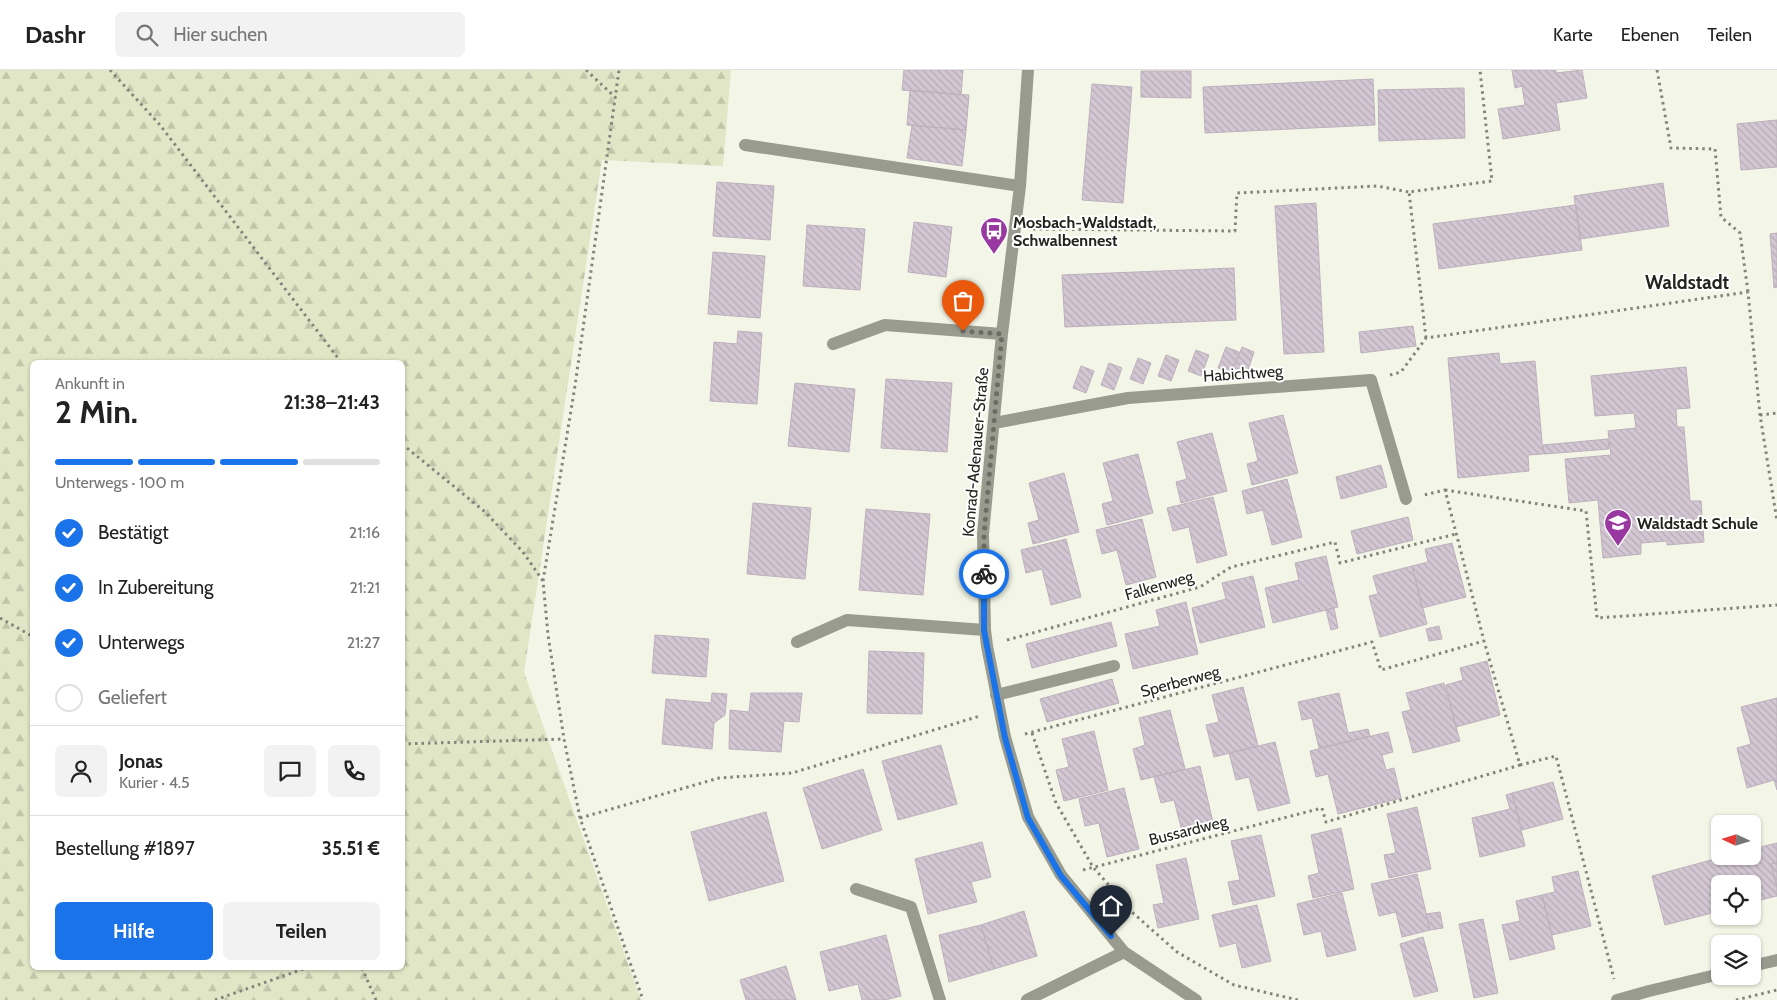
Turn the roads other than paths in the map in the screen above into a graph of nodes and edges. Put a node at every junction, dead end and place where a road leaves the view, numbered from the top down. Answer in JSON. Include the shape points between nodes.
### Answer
{"nodes":[{"id":1,"x":1028,"y":70,"type":"edge"},
{"id":2,"x":745,"y":145,"type":"dead end"},
{"id":3,"x":1020,"y":186,"type":"junction"},
{"id":4,"x":1002,"y":334,"type":"junction"},
{"id":5,"x":833,"y":344,"type":"dead end"},
{"id":6,"x":994,"y":423,"type":"junction"},
{"id":7,"x":1406,"y":499,"type":"road end"},
{"id":8,"x":984,"y":630,"type":"junction"},
{"id":9,"x":797,"y":642,"type":"dead end"},
{"id":10,"x":1114,"y":666,"type":"dead end"},
{"id":11,"x":996,"y":694,"type":"junction"},
{"id":12,"x":856,"y":889,"type":"dead end"},
{"id":13,"x":1124,"y":952,"type":"junction"},
{"id":14,"x":1777,"y":960,"type":"edge"},
{"id":15,"x":1761,"y":964,"type":"edge"},
{"id":16,"x":1711,"y":976,"type":"edge"},
{"id":17,"x":940,"y":1000,"type":"edge"},
{"id":18,"x":1027,"y":1000,"type":"edge"},
{"id":19,"x":1196,"y":1000,"type":"edge"},
{"id":20,"x":1618,"y":1000,"type":"edge"}],
"edges":[{"from":1,"to":3,"type":"street","name":"Konrad-Adenauer-Straße"},
{"from":2,"to":3,"type":"street"},
{"from":3,"to":4,"type":"street","name":"Konrad-Adenauer-Straße"},
{"from":4,"to":5,"type":"street","via":[[885,325]]},
{"from":4,"to":6,"type":"street","name":"Konrad-Adenauer-Straße"},
{"from":6,"to":7,"type":"street","name":"Habichtweg","via":[[1128,398],[1371,380]]},
{"from":6,"to":8,"type":"street","name":"Konrad-Adenauer-Straße","via":[[984,534]]},
{"from":8,"to":9,"type":"street","via":[[847,620]]},
{"from":8,"to":11,"type":"street","name":"Konrad-Adenauer-Straße"},
{"from":10,"to":11,"type":"street"},
{"from":11,"to":13,"type":"street","name":"Konrad-Adenauer-Straße","via":[[1028,818],[1061,876]]},
{"from":12,"to":17,"type":"street","via":[[911,907]]},
{"from":13,"to":18,"type":"street"},
{"from":13,"to":19,"type":"street","name":"Konrad-Adenauer-Straße"},
{"from":14,"to":15,"type":"street"},
{"from":16,"to":20,"type":"street"}]}
